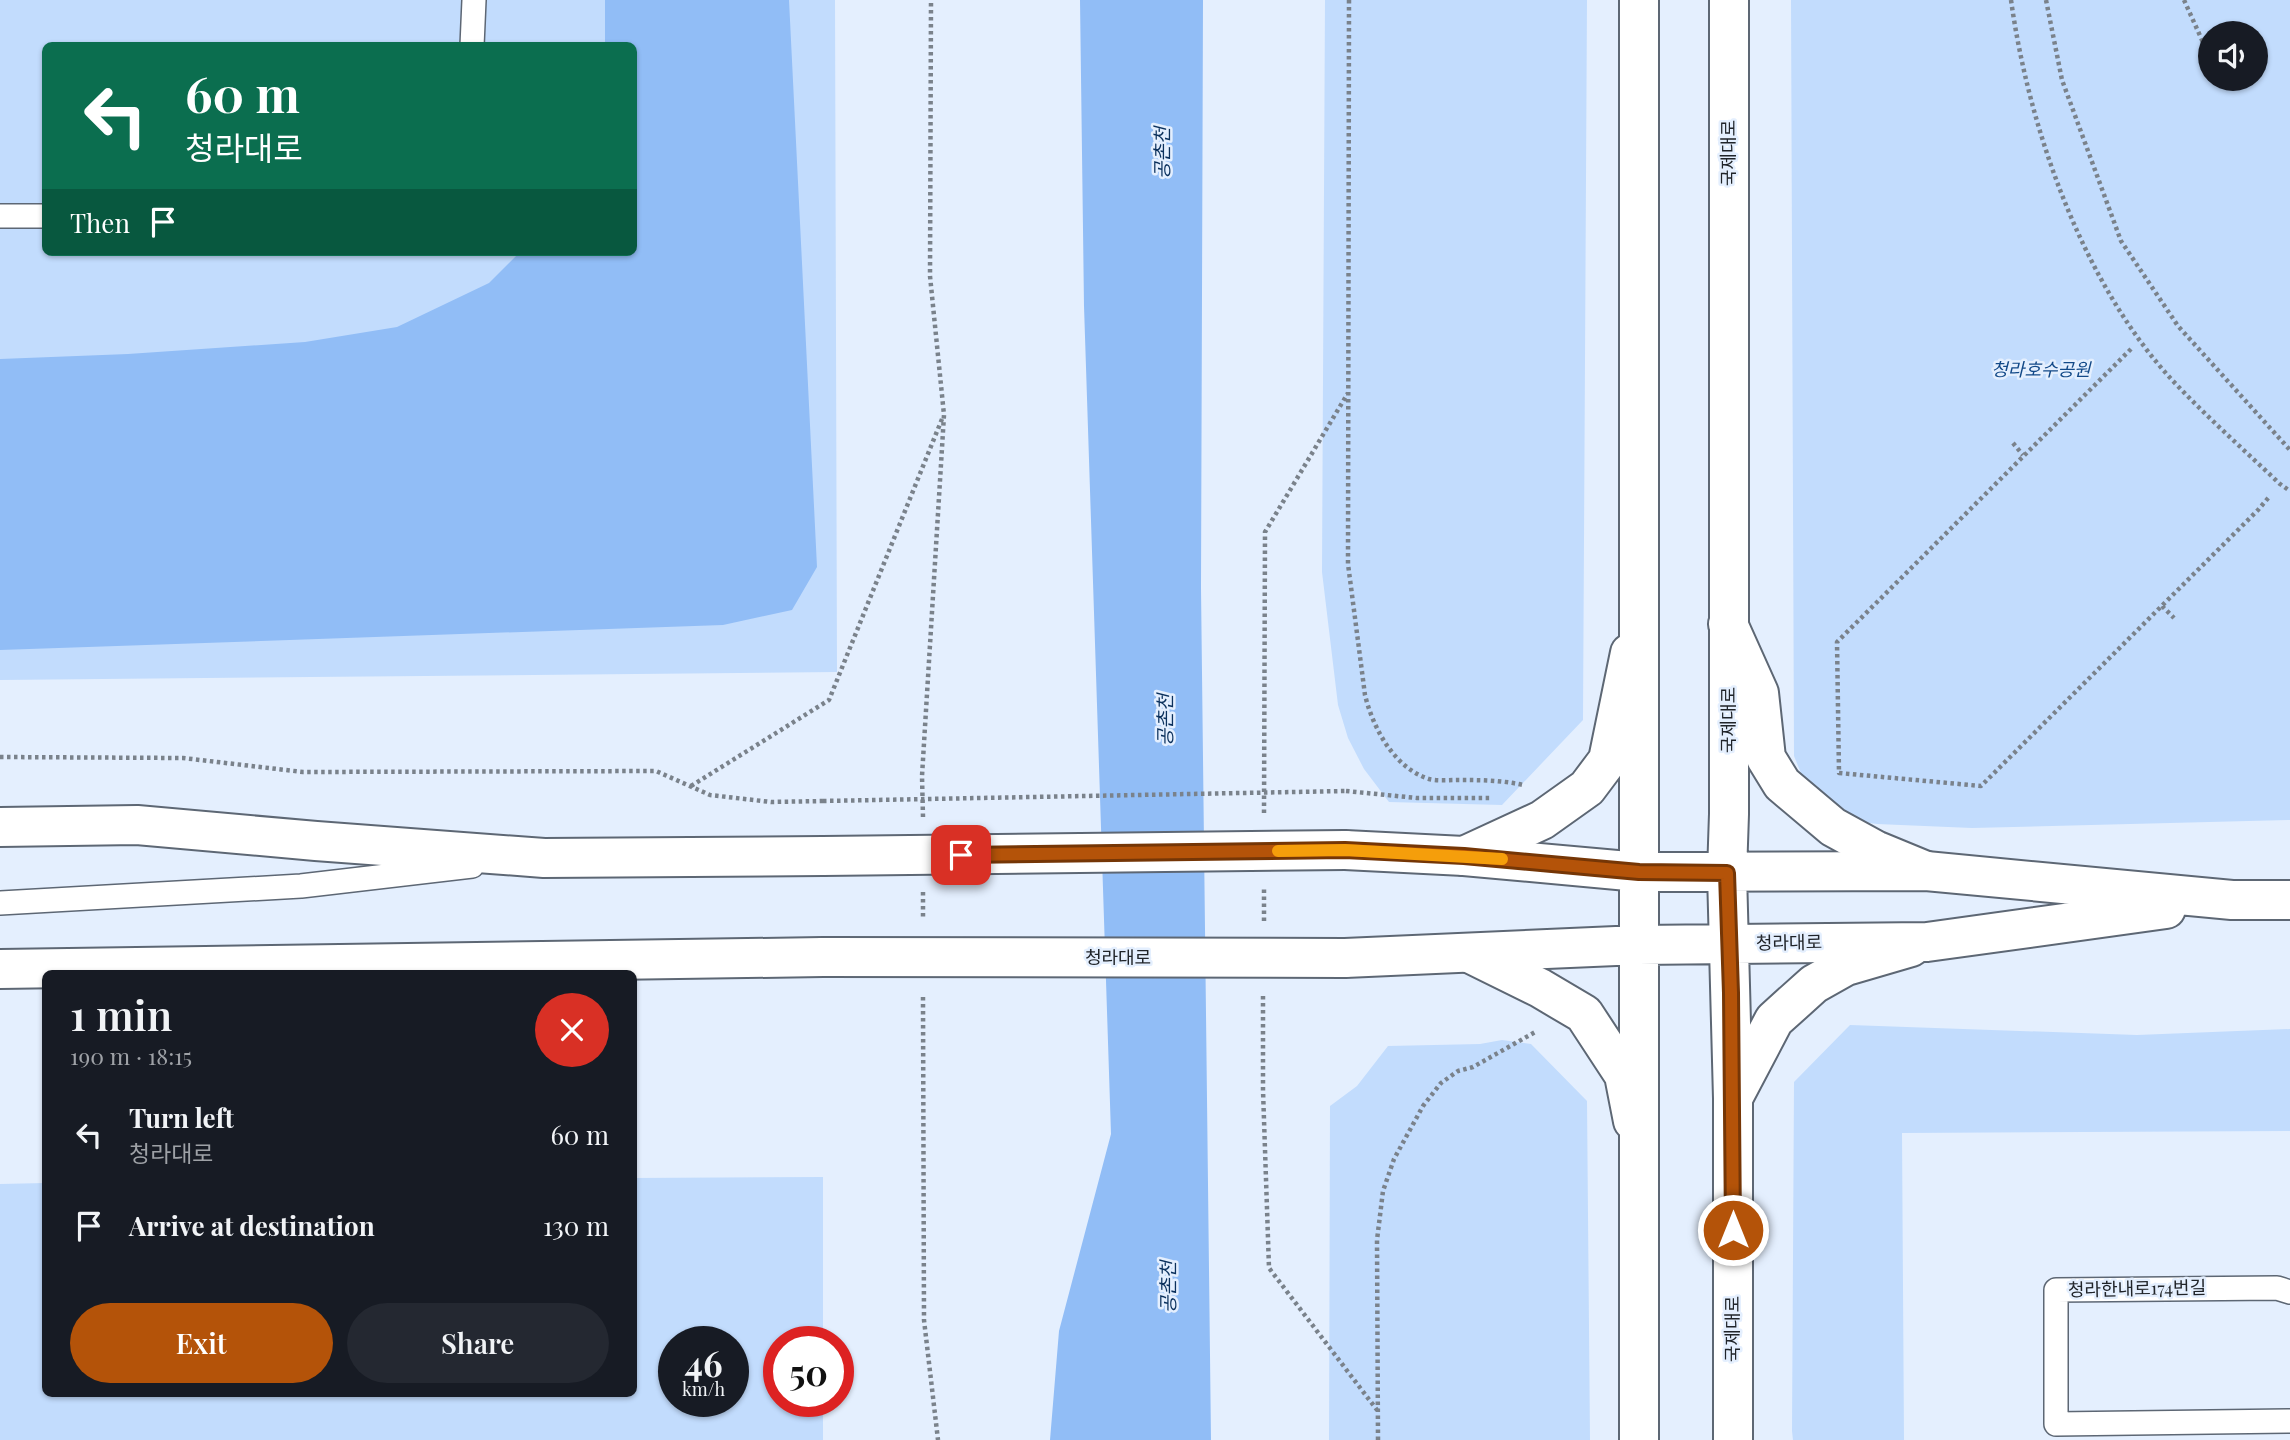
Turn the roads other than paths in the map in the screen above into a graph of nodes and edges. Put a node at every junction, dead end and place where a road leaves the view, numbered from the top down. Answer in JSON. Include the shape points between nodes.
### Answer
{"nodes":[{"id":1,"x":474,"y":0,"type":"edge"},
{"id":2,"x":1639,"y":0,"type":"edge"},
{"id":3,"x":1729,"y":0,"type":"edge"},
{"id":4,"x":472,"y":42,"type":"edge"},
{"id":5,"x":0,"y":216,"type":"edge"},
{"id":6,"x":42,"y":216,"type":"edge"},
{"id":7,"x":1639,"y":610,"type":"junction"},
{"id":8,"x":1728,"y":624,"type":"junction"},
{"id":9,"x":0,"y":827,"type":"edge"},
{"id":10,"x":1464,"y":856,"type":"junction"},
{"id":11,"x":544,"y":858,"type":"junction"},
{"id":12,"x":1926,"y":871,"type":"junction"},
{"id":13,"x":1639,"y":872,"type":"junction"},
{"id":14,"x":1727,"y":873,"type":"junction"},
{"id":15,"x":2232,"y":900,"type":"junction"},
{"id":16,"x":2290,"y":900,"type":"edge"},
{"id":17,"x":0,"y":902,"type":"edge"},
{"id":18,"x":1927,"y":942,"type":"junction"},
{"id":19,"x":1728,"y":944,"type":"junction"},
{"id":20,"x":1639,"y":945,"type":"junction"},
{"id":21,"x":1469,"y":953,"type":"junction"},
{"id":22,"x":0,"y":970,"type":"edge"},
{"id":23,"x":1733,"y":1098,"type":"junction"},
{"id":24,"x":1639,"y":1151,"type":"junction"},
{"id":25,"x":2290,"y":1292,"type":"edge"},
{"id":26,"x":2290,"y":1421,"type":"edge"},
{"id":27,"x":1639,"y":1440,"type":"edge"},
{"id":28,"x":1733,"y":1440,"type":"edge"}],
"edges":[{"from":1,"to":4,"type":"lane"},
{"from":2,"to":7,"type":"main road"},
{"from":3,"to":8,"type":"main road","name":"국제대로"},
{"from":5,"to":6,"type":"lane"},
{"from":7,"to":10,"type":"main road","via":[[1608,760],[1587,788],[1542,820]]},
{"from":7,"to":13,"type":"main road"},
{"from":8,"to":12,"type":"main road","via":[[1759,693],[1766,758],[1782,784],[1833,827]]},
{"from":8,"to":14,"type":"main road","name":"국제대로"},
{"from":9,"to":11,"type":"main road","name":"청라대로","via":[[137,825]]},
{"from":10,"to":11,"type":"main road","name":"청라대로","bridge":true,"via":[[1345,850]]},
{"from":10,"to":13,"type":"main road","name":"청라대로"},
{"from":11,"to":17,"type":"lane","via":[[301,886]]},
{"from":12,"to":14,"type":"main road","name":"청라대로"},
{"from":12,"to":15,"type":"main road","name":"청라대로"},
{"from":13,"to":14,"type":"main road","name":"청라대로"},
{"from":13,"to":20,"type":"main road"},
{"from":14,"to":19,"type":"main road","name":"국제대로"},
{"from":15,"to":16,"type":"main road","name":"청라대로"},
{"from":15,"to":18,"type":"main road","name":"청라대로"},
{"from":18,"to":19,"type":"main road","name":"청라대로"},
{"from":18,"to":23,"type":"main road","via":[[1846,966],[1814,984],[1774,1020]]},
{"from":19,"to":20,"type":"main road","name":"청라대로"},
{"from":19,"to":23,"type":"main road","name":"국제대로"},
{"from":20,"to":21,"type":"main road","name":"청라대로"},
{"from":20,"to":24,"type":"main road"},
{"from":21,"to":22,"type":"main road","name":"청라대로","bridge":true,"via":[[1345,958],[822,957]]},
{"from":21,"to":24,"type":"main road","via":[[1584,1014],[1624,1075]]},
{"from":23,"to":28,"type":"main road","name":"국제대로"},
{"from":24,"to":27,"type":"main road"},
{"from":25,"to":26,"type":"lane","name":"청라한내로174번길","via":[[2277,1288],[2056,1290],[2056,1424]]}]}
